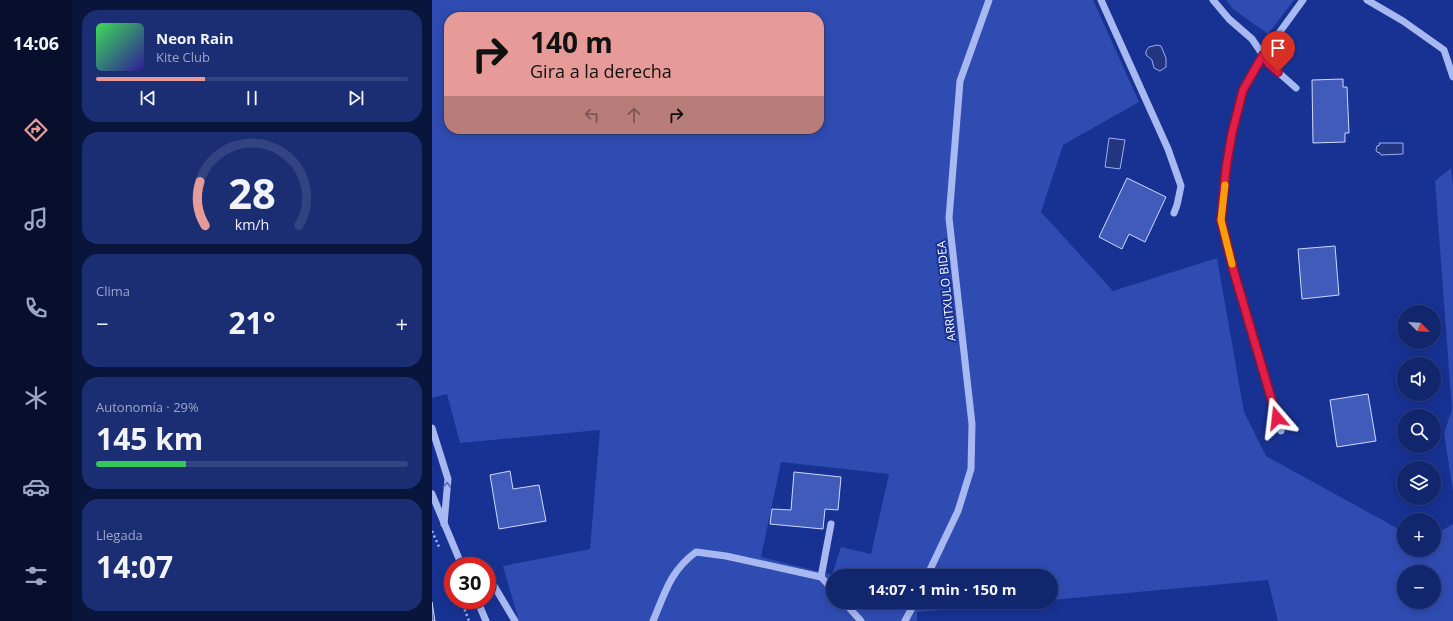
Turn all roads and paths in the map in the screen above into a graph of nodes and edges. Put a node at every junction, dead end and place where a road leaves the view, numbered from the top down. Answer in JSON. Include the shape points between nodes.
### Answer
{"nodes":[{"id":1,"x":989,"y":0,"type":"edge"},
{"id":2,"x":1101,"y":0,"type":"edge"},
{"id":3,"x":1213,"y":0,"type":"edge"},
{"id":4,"x":1303,"y":0,"type":"edge"},
{"id":5,"x":1367,"y":0,"type":"edge"},
{"id":6,"x":1263,"y":55,"type":"junction"},
{"id":7,"x":1453,"y":77,"type":"edge"},
{"id":8,"x":1296,"y":88,"type":"dead end"},
{"id":9,"x":1174,"y":213,"type":"dead end"},
{"id":10,"x":432,"y":428,"type":"edge"},
{"id":11,"x":1281,"y":431,"type":"dead end"},
{"id":12,"x":432,"y":494,"type":"edge"},
{"id":13,"x":444,"y":524,"type":"junction"},
{"id":14,"x":831,"y":524,"type":"dead end"},
{"id":15,"x":458,"y":557,"type":"edge"},
{"id":16,"x":930,"y":569,"type":"edge"},
{"id":17,"x":821,"y":577,"type":"junction"},
{"id":18,"x":826,"y":582,"type":"edge"},
{"id":19,"x":496,"y":589,"type":"edge"},
{"id":20,"x":464,"y":609,"type":"edge"},
{"id":21,"x":481,"y":609,"type":"edge"},
{"id":22,"x":850,"y":609,"type":"edge"},
{"id":23,"x":911,"y":609,"type":"edge"},
{"id":24,"x":469,"y":621,"type":"edge"},
{"id":25,"x":486,"y":621,"type":"edge"},
{"id":26,"x":515,"y":621,"type":"edge"},
{"id":27,"x":653,"y":621,"type":"edge"},
{"id":28,"x":861,"y":621,"type":"edge"},
{"id":29,"x":906,"y":621,"type":"edge"}],
"edges":[{"from":1,"to":16,"type":"street","name":"ARRITXULO BIDEA","via":[[960,81],[949,218],[972,424],[971,469],[958,511]]},
{"from":2,"to":9,"type":"street","via":[[1171,156],[1181,186]]},
{"from":3,"to":6,"type":"street","via":[[1229,19],[1252,39]]},
{"from":4,"to":6,"type":"street"},
{"from":5,"to":7,"type":"street","via":[[1444,50]]},
{"from":6,"to":8,"type":"street","via":[[1269,64]]},
{"from":6,"to":11,"type":"street","via":[[1243,90],[1232,133],[1221,220]]},
{"from":13,"to":10,"type":"street","one_way":true,"via":[[448,479]]},
{"from":12,"to":13,"type":"street"},
{"from":13,"to":15,"type":"street"},
{"from":14,"to":17,"type":"street"},
{"from":17,"to":18,"type":"street"},
{"from":17,"to":27,"type":"street","via":[[696,552],[685,560],[671,578]]},
{"from":19,"to":26,"type":"street"},
{"from":20,"to":24,"type":"path"},
{"from":21,"to":25,"type":"street"},
{"from":22,"to":28,"type":"street"},
{"from":23,"to":29,"type":"street"}]}
